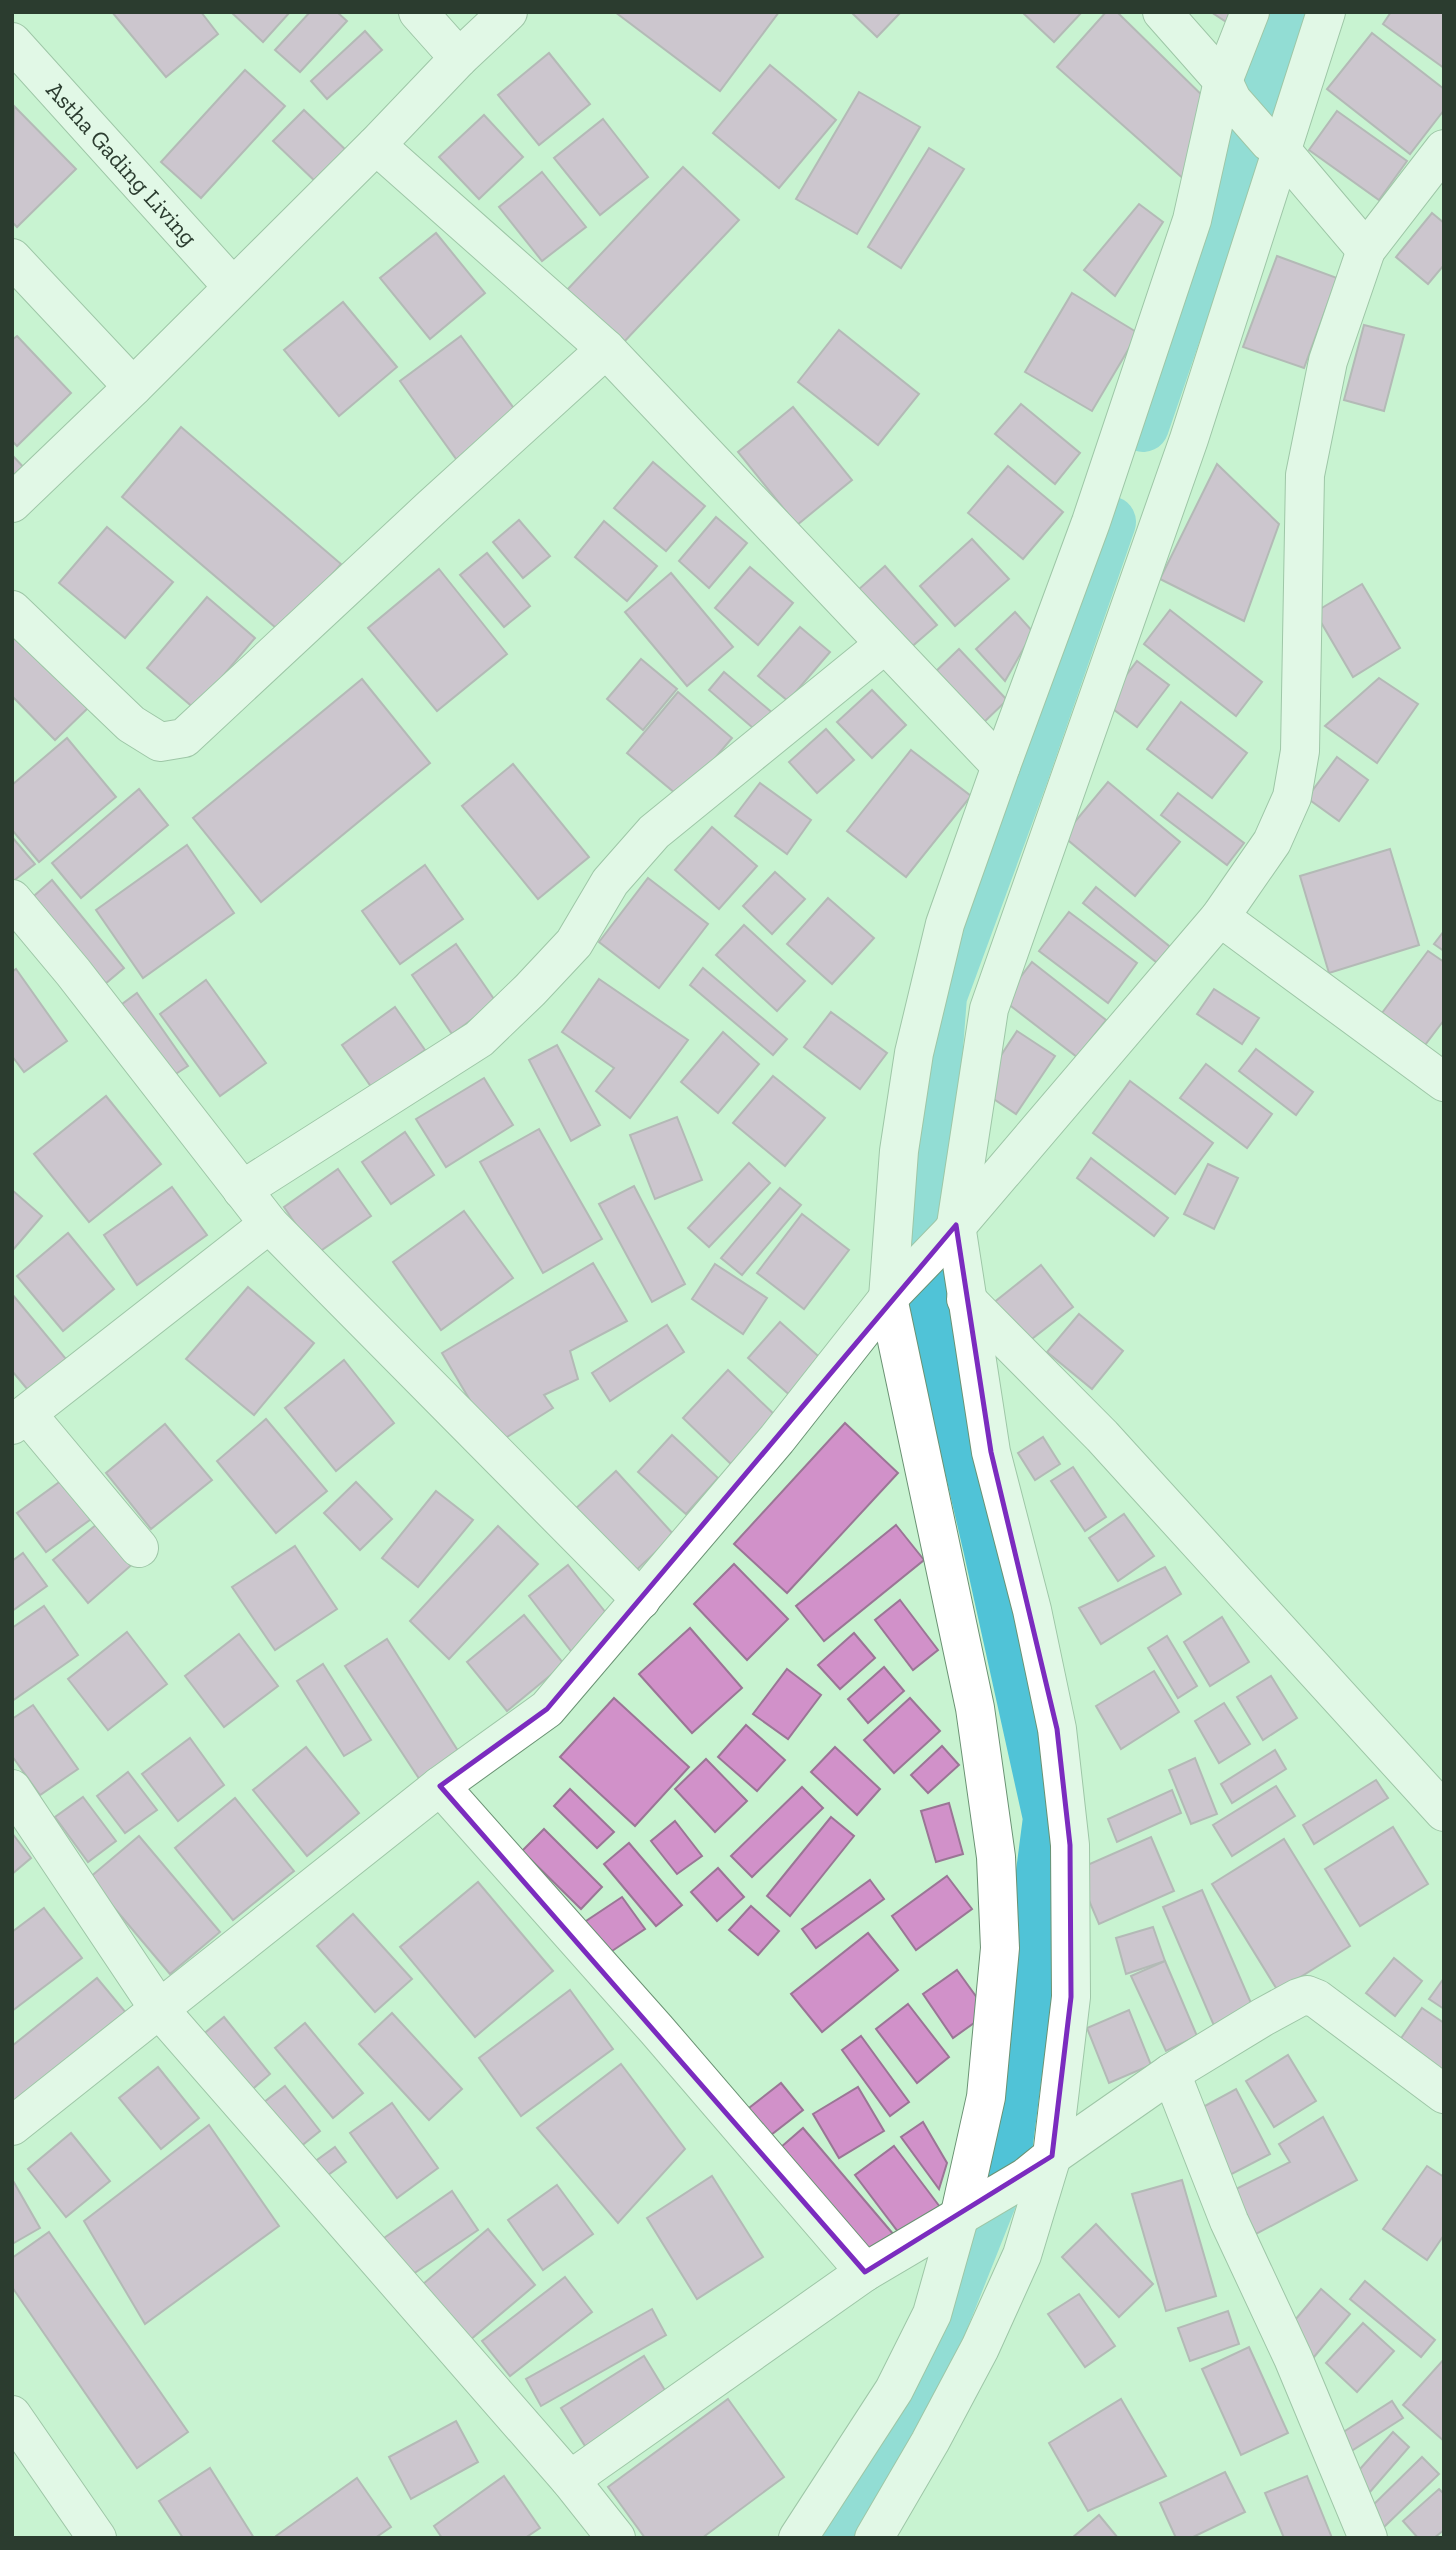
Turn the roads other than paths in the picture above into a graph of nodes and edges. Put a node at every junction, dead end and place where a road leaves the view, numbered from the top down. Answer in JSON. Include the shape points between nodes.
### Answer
{"nodes":[{"id":1,"x":418,"y":12,"type":"edge"},
{"id":2,"x":508,"y":12,"type":"edge"},
{"id":3,"x":1162,"y":12,"type":"edge"},
{"id":4,"x":1250,"y":12,"type":"edge"},
{"id":5,"x":1326,"y":12,"type":"edge"},
{"id":6,"x":12,"y":42,"type":"edge"},
{"id":7,"x":459,"y":58,"type":"junction"},
{"id":8,"x":1227,"y":90,"type":"junction"},
{"id":9,"x":376,"y":145,"type":"junction"},
{"id":10,"x":1275,"y":146,"type":"junction"},
{"id":11,"x":1444,"y":149,"type":"edge"},
{"id":12,"x":1366,"y":250,"type":"junction"},
{"id":13,"x":12,"y":258,"type":"edge"},
{"id":14,"x":232,"y":286,"type":"junction"},
{"id":15,"x":606,"y":349,"type":"junction"},
{"id":16,"x":133,"y":387,"type":"junction"},
{"id":17,"x":12,"y":503,"type":"edge"},
{"id":18,"x":12,"y":610,"type":"edge"},
{"id":19,"x":885,"y":644,"type":"junction"},
{"id":20,"x":1001,"y":766,"type":"junction"},
{"id":21,"x":12,"y":899,"type":"edge"},
{"id":22,"x":1220,"y":917,"type":"junction"},
{"id":23,"x":1444,"y":1082,"type":"edge"},
{"id":24,"x":242,"y":1190,"type":"junction"},
{"id":25,"x":269,"y":1224,"type":"junction"},
{"id":26,"x":952,"y":1230,"type":"junction"},
{"id":27,"x":895,"y":1292,"type":"junction"},
{"id":28,"x":966,"y":1299,"type":"junction"},
{"id":29,"x":20,"y":1419,"type":"edge"},
{"id":30,"x":139,"y":1548,"type":"dead end"},
{"id":31,"x":641,"y":1601,"type":"junction"},
{"id":32,"x":440,"y":1787,"type":"junction"},
{"id":33,"x":12,"y":1789,"type":"edge"},
{"id":34,"x":1444,"y":1812,"type":"edge"},
{"id":35,"x":159,"y":2009,"type":"junction"},
{"id":36,"x":1171,"y":2073,"type":"junction"},
{"id":37,"x":1444,"y":2094,"type":"edge"},
{"id":38,"x":12,"y":2126,"type":"edge"},
{"id":39,"x":1039,"y":2166,"type":"junction"},
{"id":40,"x":966,"y":2214,"type":"junction"},
{"id":41,"x":865,"y":2272,"type":"junction"},
{"id":42,"x":12,"y":2415,"type":"edge"},
{"id":43,"x":570,"y":2480,"type":"junction"},
{"id":44,"x":97,"y":2538,"type":"edge"},
{"id":45,"x":616,"y":2538,"type":"edge"},
{"id":46,"x":798,"y":2538,"type":"edge"},
{"id":47,"x":874,"y":2538,"type":"edge"},
{"id":48,"x":1368,"y":2538,"type":"edge"}],
"edges":[{"from":1,"to":7,"type":"street"},
{"from":2,"to":7,"type":"street"},
{"from":3,"to":8,"type":"street"},
{"from":4,"to":8,"type":"street"},
{"from":5,"to":10,"type":"street"},
{"from":6,"to":14,"type":"street","name":"Astha Gading Living"},
{"from":7,"to":9,"type":"street"},
{"from":8,"to":10,"type":"street"},
{"from":8,"to":20,"type":"street","via":[[1192,220],[1091,522]]},
{"from":9,"to":14,"type":"street"},
{"from":9,"to":15,"type":"street"},
{"from":10,"to":12,"type":"street"},
{"from":10,"to":26,"type":"street","via":[[1189,439],[989,1009]]},
{"from":11,"to":12,"type":"street"},
{"from":12,"to":22,"type":"street","via":[[1328,361],[1305,475],[1300,751],[1292,797],[1272,842]]},
{"from":13,"to":16,"type":"street"},
{"from":14,"to":16,"type":"street"},
{"from":15,"to":18,"type":"street","via":[[184,738],[160,742],[131,724]]},
{"from":15,"to":19,"type":"street"},
{"from":16,"to":17,"type":"street"},
{"from":19,"to":20,"type":"street"},
{"from":19,"to":24,"type":"street","via":[[654,832],[610,882],[574,943],[479,1039]]},
{"from":20,"to":27,"type":"street","via":[[945,924],[914,1053],[900,1151]]},
{"from":21,"to":24,"type":"street"},
{"from":22,"to":23,"type":"street"},
{"from":22,"to":26,"type":"street"},
{"from":24,"to":25,"type":"street"},
{"from":25,"to":29,"type":"street"},
{"from":25,"to":31,"type":"street"},
{"from":26,"to":27,"type":"street"},
{"from":26,"to":28,"type":"street"},
{"from":27,"to":31,"type":"street"},
{"from":27,"to":40,"type":"street","via":[[975,1708],[996,1857],[1000,1948],[986,2097]]},
{"from":28,"to":34,"type":"street","via":[[1102,1436]]},
{"from":28,"to":39,"type":"street","via":[[991,1452],[1057,1729],[1070,1845],[1070,1997]]},
{"from":29,"to":30,"type":"street"},
{"from":31,"to":32,"type":"street","via":[[547,1709]]},
{"from":32,"to":35,"type":"street"},
{"from":32,"to":41,"type":"street"},
{"from":33,"to":35,"type":"street"},
{"from":35,"to":38,"type":"street"},
{"from":35,"to":43,"type":"street"},
{"from":36,"to":37,"type":"street","via":[[1307,1995]]},
{"from":36,"to":39,"type":"street"},
{"from":36,"to":48,"type":"street"},
{"from":39,"to":40,"type":"street"},
{"from":39,"to":47,"type":"street","via":[[1022,2255],[930,2442]]},
{"from":40,"to":41,"type":"street"},
{"from":40,"to":46,"type":"street","via":[[932,2314],[894,2390]]},
{"from":41,"to":43,"type":"street"},
{"from":42,"to":44,"type":"street"},
{"from":43,"to":45,"type":"street"}]}
